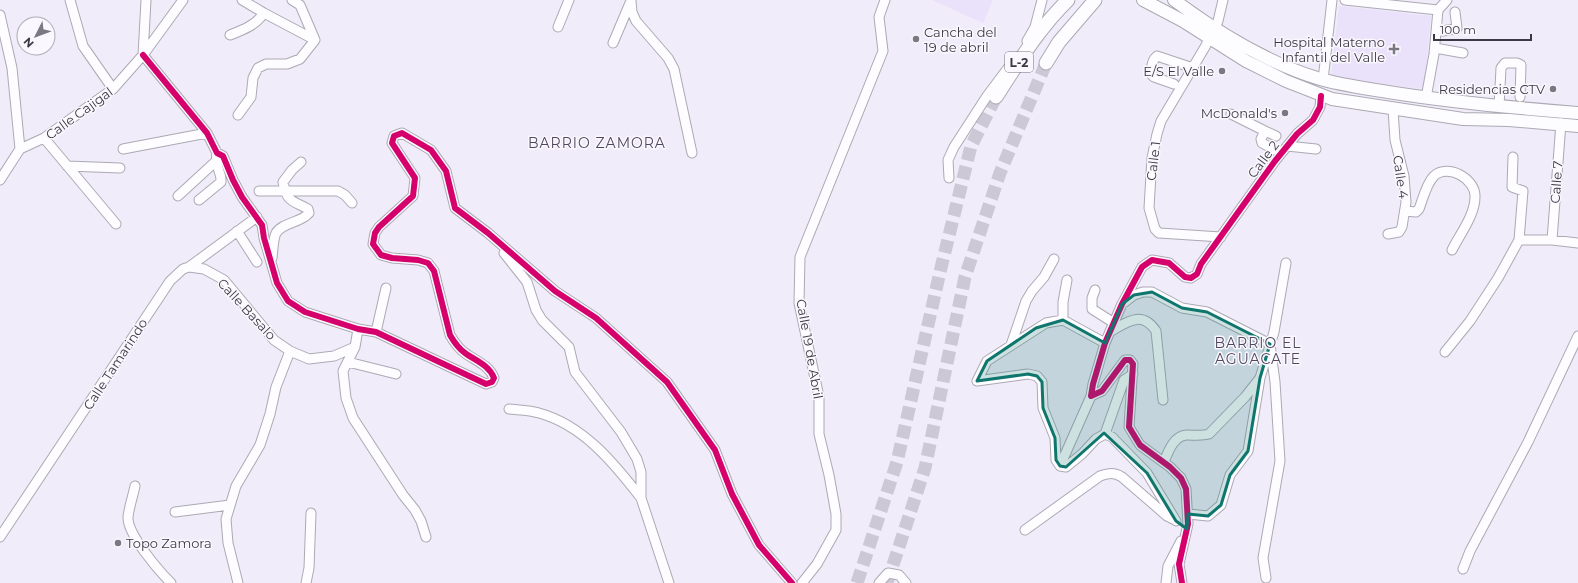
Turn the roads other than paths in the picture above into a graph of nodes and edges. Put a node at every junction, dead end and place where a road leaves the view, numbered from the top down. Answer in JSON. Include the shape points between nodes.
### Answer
{"nodes":[{"id":1,"x":70,"y":0,"type":"edge"},
{"id":2,"x":146,"y":0,"type":"edge"},
{"id":3,"x":183,"y":0,"type":"edge"},
{"id":4,"x":242,"y":0,"type":"edge"},
{"id":5,"x":292,"y":0,"type":"edge"},
{"id":6,"x":569,"y":0,"type":"edge"},
{"id":7,"x":631,"y":0,"type":"edge"},
{"id":8,"x":885,"y":0,"type":"edge"},
{"id":9,"x":1042,"y":0,"type":"edge"},
{"id":10,"x":1068,"y":0,"type":"edge"},
{"id":11,"x":1095,"y":0,"type":"edge"},
{"id":12,"x":1143,"y":0,"type":"edge"},
{"id":13,"x":1174,"y":0,"type":"edge"},
{"id":14,"x":1223,"y":0,"type":"edge"},
{"id":15,"x":1332,"y":0,"type":"edge"},
{"id":16,"x":1345,"y":0,"type":"edge"},
{"id":17,"x":1447,"y":0,"type":"edge"},
{"id":18,"x":1438,"y":10,"type":"junction"},
{"id":19,"x":1455,"y":12,"type":"dead end"},
{"id":20,"x":264,"y":13,"type":"junction"},
{"id":21,"x":0,"y":15,"type":"edge"},
{"id":22,"x":558,"y":27,"type":"dead end"},
{"id":23,"x":1436,"y":31,"type":"junction"},
{"id":24,"x":1212,"y":33,"type":"junction"},
{"id":25,"x":230,"y":35,"type":"dead end"},
{"id":26,"x":315,"y":40,"type":"junction"},
{"id":27,"x":613,"y":43,"type":"dead end"},
{"id":28,"x":1435,"y":48,"type":"junction"},
{"id":29,"x":1463,"y":53,"type":"dead end"},
{"id":30,"x":143,"y":55,"type":"junction"},
{"id":31,"x":1046,"y":63,"type":"tunnel mouth"},
{"id":32,"x":1193,"y":68,"type":"junction"},
{"id":33,"x":1323,"y":80,"type":"junction"},
{"id":34,"x":1174,"y":84,"type":"dead end"},
{"id":35,"x":113,"y":89,"type":"junction"},
{"id":36,"x":1321,"y":96,"type":"junction"},
{"id":37,"x":996,"y":97,"type":"tunnel mouth"},
{"id":38,"x":1520,"y":97,"type":"dead end"},
{"id":39,"x":1426,"y":98,"type":"junction"},
{"id":40,"x":1499,"y":106,"type":"junction"},
{"id":41,"x":1393,"y":109,"type":"junction"},
{"id":42,"x":1578,"y":113,"type":"edge"},
{"id":43,"x":1231,"y":114,"type":"dead end"},
{"id":44,"x":238,"y":115,"type":"dead end"},
{"id":45,"x":1561,"y":123,"type":"junction"},
{"id":46,"x":1578,"y":126,"type":"edge"},
{"id":47,"x":1265,"y":131,"type":"junction"},
{"id":48,"x":207,"y":133,"type":"junction"},
{"id":49,"x":1276,"y":136,"type":"dead end"},
{"id":50,"x":44,"y":138,"type":"junction"},
{"id":51,"x":20,"y":149,"type":"junction"},
{"id":52,"x":123,"y":149,"type":"dead end"},
{"id":53,"x":1316,"y":149,"type":"dead end"},
{"id":54,"x":1284,"y":150,"type":"junction"},
{"id":55,"x":692,"y":153,"type":"dead end"},
{"id":56,"x":1513,"y":157,"type":"dead end"},
{"id":57,"x":216,"y":158,"type":"junction"},
{"id":58,"x":301,"y":162,"type":"dead end"},
{"id":59,"x":67,"y":166,"type":"junction"},
{"id":60,"x":120,"y":168,"type":"dead end"},
{"id":61,"x":949,"y":178,"type":"dead end"},
{"id":62,"x":0,"y":180,"type":"edge"},
{"id":63,"x":284,"y":190,"type":"junction"},
{"id":64,"x":259,"y":191,"type":"dead end"},
{"id":65,"x":178,"y":196,"type":"dead end"},
{"id":66,"x":199,"y":200,"type":"dead end"},
{"id":67,"x":352,"y":203,"type":"dead end"},
{"id":68,"x":1405,"y":211,"type":"junction"},
{"id":69,"x":257,"y":217,"type":"junction"},
{"id":70,"x":116,"y":224,"type":"dead end"},
{"id":71,"x":237,"y":231,"type":"junction"},
{"id":72,"x":488,"y":234,"type":"junction"},
{"id":73,"x":1388,"y":234,"type":"dead end"},
{"id":74,"x":1221,"y":237,"type":"junction"},
{"id":75,"x":1519,"y":240,"type":"junction"},
{"id":76,"x":1552,"y":240,"type":"junction"},
{"id":77,"x":1578,"y":243,"type":"edge"},
{"id":78,"x":1452,"y":250,"type":"dead end"},
{"id":79,"x":1054,"y":258,"type":"dead end"},
{"id":80,"x":257,"y":262,"type":"dead end"},
{"id":81,"x":272,"y":262,"type":"junction"},
{"id":82,"x":1286,"y":264,"type":"dead end"},
{"id":83,"x":189,"y":267,"type":"junction"},
{"id":84,"x":1067,"y":280,"type":"dead end"},
{"id":85,"x":386,"y":288,"type":"dead end"},
{"id":86,"x":1095,"y":290,"type":"dead end"},
{"id":87,"x":1122,"y":304,"type":"junction"},
{"id":88,"x":1062,"y":320,"type":"junction"},
{"id":89,"x":1112,"y":327,"type":"junction"},
{"id":90,"x":358,"y":329,"type":"junction"},
{"id":91,"x":376,"y":332,"type":"junction"},
{"id":92,"x":1578,"y":336,"type":"edge"},
{"id":93,"x":1105,"y":343,"type":"junction"},
{"id":94,"x":1270,"y":344,"type":"junction"},
{"id":95,"x":1011,"y":345,"type":"junction"},
{"id":96,"x":355,"y":347,"type":"junction"},
{"id":97,"x":290,"y":351,"type":"junction"},
{"id":98,"x":1445,"y":352,"type":"dead end"},
{"id":99,"x":348,"y":362,"type":"junction"},
{"id":100,"x":396,"y":374,"type":"dead end"},
{"id":101,"x":1133,"y":374,"type":"junction"},
{"id":102,"x":1260,"y":378,"type":"junction"},
{"id":103,"x":1091,"y":396,"type":"junction"},
{"id":104,"x":1163,"y":400,"type":"dead end"},
{"id":105,"x":509,"y":409,"type":"dead end"},
{"id":106,"x":1105,"y":434,"type":"junction"},
{"id":107,"x":1164,"y":462,"type":"junction"},
{"id":108,"x":1060,"y":466,"type":"junction"},
{"id":109,"x":135,"y":486,"type":"dead end"},
{"id":110,"x":641,"y":498,"type":"junction"},
{"id":111,"x":230,"y":505,"type":"junction"},
{"id":112,"x":175,"y":512,"type":"dead end"},
{"id":113,"x":311,"y":513,"type":"dead end"},
{"id":114,"x":1188,"y":514,"type":"junction"},
{"id":115,"x":1176,"y":521,"type":"junction"},
{"id":116,"x":1187,"y":529,"type":"junction"},
{"id":117,"x":1025,"y":530,"type":"dead end"},
{"id":118,"x":0,"y":537,"type":"edge"},
{"id":119,"x":426,"y":537,"type":"dead end"},
{"id":120,"x":1463,"y":569,"type":"dead end"},
{"id":121,"x":1266,"y":578,"type":"dead end"},
{"id":122,"x":172,"y":583,"type":"edge"},
{"id":123,"x":238,"y":583,"type":"edge"},
{"id":124,"x":306,"y":583,"type":"edge"},
{"id":125,"x":669,"y":583,"type":"edge"},
{"id":126,"x":792,"y":583,"type":"edge"},
{"id":127,"x":802,"y":583,"type":"edge"},
{"id":128,"x":879,"y":583,"type":"edge"},
{"id":129,"x":906,"y":583,"type":"edge"},
{"id":130,"x":1166,"y":583,"type":"edge"},
{"id":131,"x":1182,"y":583,"type":"edge"}],
"edges":[{"from":1,"to":35,"type":"street","via":[[83,46]]},
{"from":2,"to":30,"type":"street"},
{"from":3,"to":30,"type":"street","name":"Calle Cajigal"},
{"from":4,"to":20,"type":"street"},
{"from":5,"to":26,"type":"street","via":[[300,5]]},
{"from":6,"to":22,"type":"street"},
{"from":7,"to":27,"type":"street"},
{"from":7,"to":55,"type":"street","via":[[636,21],[668,58],[674,69]]},
{"from":8,"to":127,"type":"street","name":"Calle 19 de Abril","via":[[879,17],[883,51],[800,257],[800,303],[820,397],[819,434],[836,514],[836,530],[817,564]]},
{"from":9,"to":61,"type":"street","via":[[1025,46],[987,96],[954,147],[948,160]]},
{"from":10,"to":37,"type":"highway","number":"L-2","via":[[1027,50]]},
{"from":11,"to":31,"type":"highway","number":"L-2","via":[[1059,42]]},
{"from":12,"to":24,"type":"main road"},
{"from":13,"to":24,"type":"main road"},
{"from":14,"to":24,"type":"street","name":"Calle 1"},
{"from":15,"to":33,"type":"street"},
{"from":16,"to":18,"type":"street"},
{"from":17,"to":18,"type":"street"},
{"from":18,"to":23,"type":"street"},
{"from":19,"to":23,"type":"street","via":[[1457,28]]},
{"from":20,"to":25,"type":"street","via":[[255,23]]},
{"from":20,"to":26,"type":"street"},
{"from":21,"to":51,"type":"street","via":[[12,68]]},
{"from":23,"to":28,"type":"street"},
{"from":24,"to":32,"type":"street","name":"Calle 1"},
{"from":24,"to":33,"type":"main road"},
{"from":24,"to":36,"type":"main road","via":[[1261,68]]},
{"from":26,"to":44,"type":"street","via":[[300,59],[287,64],[266,64],[258,68],[253,78],[251,96]]},
{"from":28,"to":29,"type":"street"},
{"from":28,"to":39,"type":"street"},
{"from":30,"to":35,"type":"street","name":"Calle Cajigal"},
{"from":30,"to":48,"type":"street"},
{"from":32,"to":34,"type":"street","via":[[1157,56],[1153,61],[1152,75]]},
{"from":32,"to":74,"type":"street","name":"Calle 1","via":[[1161,121],[1152,158],[1149,208],[1155,229],[1159,233]]},
{"from":33,"to":39,"type":"main road"},
{"from":35,"to":50,"type":"street","name":"Calle Cajigal"},
{"from":36,"to":41,"type":"main road"},
{"from":36,"to":54,"type":"street","name":"Calle 2","via":[[1320,107],[1313,120]]},
{"from":38,"to":40,"type":"street","via":[[1521,65],[1504,63],[1501,68]]},
{"from":39,"to":40,"type":"main road"},
{"from":40,"to":42,"type":"main road"},
{"from":41,"to":45,"type":"main road","via":[[1463,119]]},
{"from":41,"to":68,"type":"street","name":"Calle 4","via":[[1395,140],[1404,176]]},
{"from":43,"to":47,"type":"street"},
{"from":45,"to":46,"type":"main road"},
{"from":45,"to":76,"type":"street","name":"Calle 7"},
{"from":47,"to":49,"type":"street"},
{"from":47,"to":54,"type":"street","via":[[1262,143]]},
{"from":48,"to":52,"type":"street"},
{"from":48,"to":57,"type":"street"},
{"from":50,"to":51,"type":"street","name":"Calle Cajigal"},
{"from":50,"to":59,"type":"street"},
{"from":51,"to":62,"type":"street"},
{"from":53,"to":54,"type":"street"},
{"from":54,"to":74,"type":"street","name":"Calle 2","via":[[1238,210]]},
{"from":56,"to":75,"type":"street","via":[[1512,187],[1523,191]]},
{"from":57,"to":65,"type":"street"},
{"from":57,"to":66,"type":"street","via":[[221,182]]},
{"from":57,"to":69,"type":"street","via":[[223,156],[242,197]]},
{"from":58,"to":63,"type":"street","via":[[283,182]]},
{"from":59,"to":60,"type":"street"},
{"from":59,"to":70,"type":"street"},
{"from":63,"to":64,"type":"street"},
{"from":63,"to":67,"type":"street","via":[[338,192]]},
{"from":63,"to":81,"type":"street","via":[[288,198],[308,209],[309,213],[276,233]]},
{"from":68,"to":73,"type":"street","name":"Calle 4","via":[[1399,232]]},
{"from":68,"to":78,"type":"street","via":[[1416,212],[1419,209],[1431,180],[1439,173],[1456,173],[1470,182],[1475,191],[1474,203]]},
{"from":69,"to":71,"type":"street","name":"Calle Tamarindo"},
{"from":69,"to":81,"type":"street","via":[[262,225]]},
{"from":71,"to":80,"type":"street"},
{"from":71,"to":83,"type":"street","name":"Calle Tamarindo"},
{"from":72,"to":91,"type":"street","via":[[455,208],[446,171],[431,150],[402,133],[394,136],[392,143],[415,178],[413,196],[379,227],[373,244],[381,255],[428,263],[434,271],[450,335],[464,352],[491,370],[494,378],[486,384]]},
{"from":72,"to":110,"type":"street","via":[[527,282],[536,310],[569,347],[575,372],[630,444],[641,472]]},
{"from":72,"to":126,"type":"street","via":[[555,291],[596,318],[667,382],[715,450],[732,494],[759,545]]},
{"from":74,"to":87,"type":"street","name":"Calle 2","via":[[1201,264],[1197,274],[1191,278],[1185,277],[1169,263],[1152,260],[1142,267]]},
{"from":75,"to":76,"type":"street"},
{"from":75,"to":98,"type":"street","via":[[1478,309]]},
{"from":76,"to":77,"type":"street"},
{"from":79,"to":95,"type":"street","via":[[1026,301]]},
{"from":81,"to":90,"type":"street","via":[[277,283],[292,305],[305,312]]},
{"from":82,"to":94,"type":"street"},
{"from":83,"to":97,"type":"street","name":"Calle Basalo","via":[[204,269],[224,280],[274,340]]},
{"from":83,"to":118,"type":"street","name":"Calle Tamarindo","via":[[170,281]]},
{"from":84,"to":88,"type":"street"},
{"from":85,"to":91,"type":"street"},
{"from":86,"to":89,"type":"street","via":[[1092,309]]},
{"from":87,"to":89,"type":"street"},
{"from":87,"to":94,"type":"street","via":[[1134,295],[1152,292],[1182,308],[1208,312]]},
{"from":88,"to":93,"type":"street"},
{"from":88,"to":95,"type":"street","via":[[1046,323]]},
{"from":89,"to":93,"type":"street"},
{"from":89,"to":104,"type":"street","via":[[1133,319],[1151,324],[1156,331]]},
{"from":90,"to":91,"type":"street"},
{"from":90,"to":96,"type":"street"},
{"from":92,"to":120,"type":"street","via":[[1528,442]]},
{"from":93,"to":103,"type":"street"},
{"from":94,"to":102,"type":"street"},
{"from":94,"to":121,"type":"street","via":[[1280,461],[1263,558]]},
{"from":95,"to":108,"type":"street","via":[[987,360],[977,381],[1014,375],[1037,376],[1042,382],[1043,408],[1055,438],[1056,460]]},
{"from":96,"to":97,"type":"street","name":"Calle Basalo","via":[[334,356],[309,359]]},
{"from":96,"to":99,"type":"street"},
{"from":97,"to":111,"type":"street","via":[[276,387],[260,445],[236,486]]},
{"from":99,"to":100,"type":"street"},
{"from":99,"to":119,"type":"street","via":[[343,371],[346,398],[353,418],[415,510]]},
{"from":101,"to":103,"type":"street","via":[[1133,364],[1130,360],[1125,360],[1102,391]]},
{"from":101,"to":106,"type":"street","via":[[1124,380]]},
{"from":101,"to":107,"type":"street","via":[[1129,427],[1140,445]]},
{"from":102,"to":107,"type":"street","via":[[1209,434],[1185,434],[1179,437]]},
{"from":102,"to":114,"type":"street","via":[[1248,451],[1230,475],[1221,505],[1208,516]]},
{"from":103,"to":108,"type":"street"},
{"from":105,"to":110,"type":"street","via":[[539,413],[569,426],[604,454]]},
{"from":106,"to":108,"type":"street","via":[[1066,467]]},
{"from":106,"to":115,"type":"street","via":[[1147,473]]},
{"from":107,"to":114,"type":"street","via":[[1181,478],[1186,489]]},
{"from":109,"to":122,"type":"street","via":[[128,518],[130,528],[157,569]]},
{"from":110,"to":125,"type":"street"},
{"from":111,"to":112,"type":"street"},
{"from":111,"to":123,"type":"street","via":[[226,519],[228,543]]},
{"from":113,"to":124,"type":"street"},
{"from":114,"to":116,"type":"street"},
{"from":115,"to":116,"type":"street"},
{"from":115,"to":117,"type":"street","via":[[1122,477],[1110,473],[1100,476]]},
{"from":116,"to":130,"type":"street","via":[[1168,566]]},
{"from":116,"to":131,"type":"street","via":[[1179,564]]},
{"from":128,"to":129,"type":"street","via":[[888,573],[899,575]]}]}
